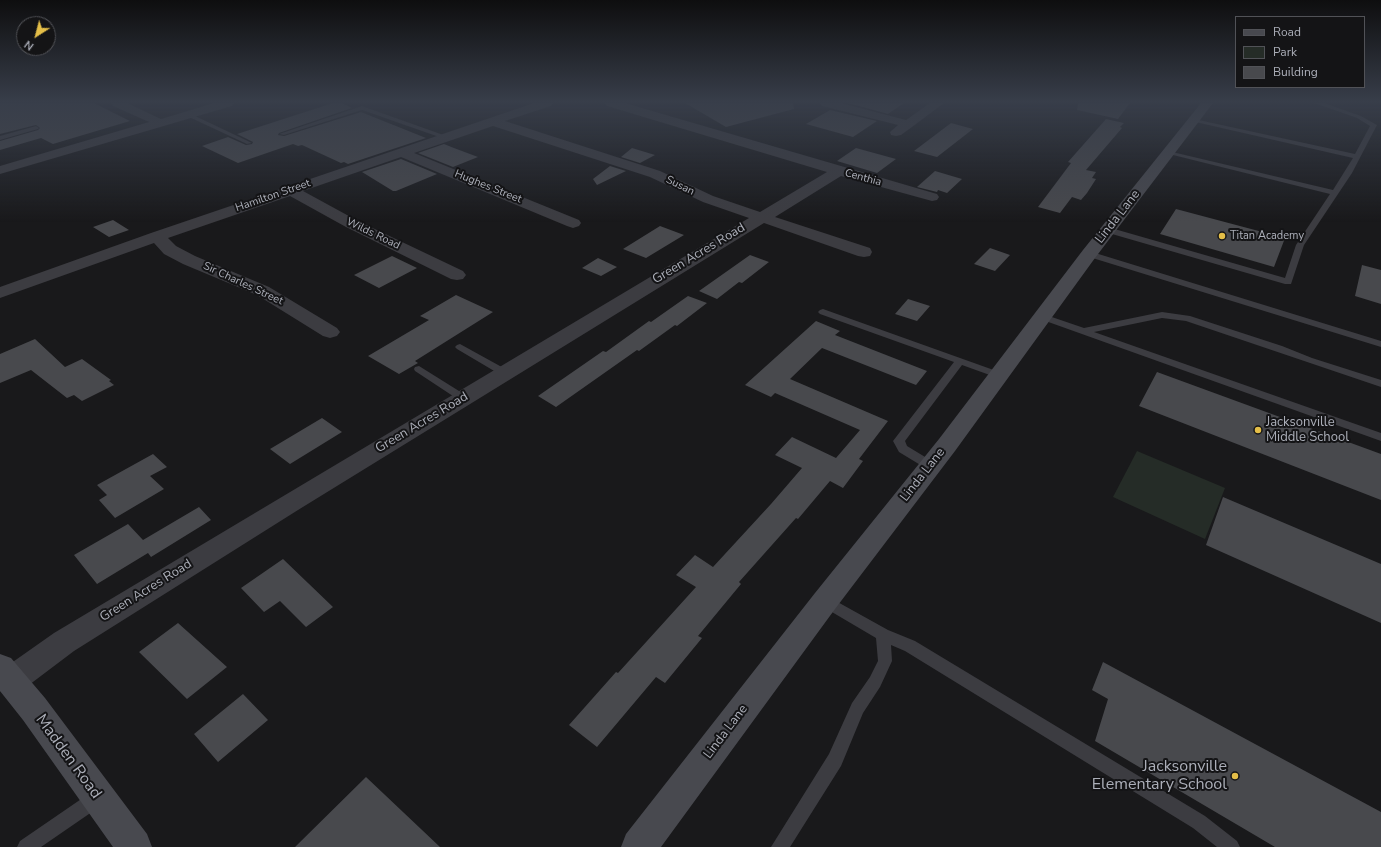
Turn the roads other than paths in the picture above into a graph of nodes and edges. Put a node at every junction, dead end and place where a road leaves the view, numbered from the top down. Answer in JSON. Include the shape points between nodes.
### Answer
{"nodes":[{"id":1,"x":94,"y":143,"type":"edge"},
{"id":2,"x":434,"y":143,"type":"edge"},
{"id":3,"x":558,"y":143,"type":"edge"},
{"id":4,"x":744,"y":143,"type":"edge"},
{"id":5,"x":1176,"y":143,"type":"edge"},
{"id":6,"x":1307,"y":143,"type":"edge"},
{"id":7,"x":1365,"y":143,"type":"edge"},
{"id":8,"x":403,"y":153,"type":"junction"},
{"id":9,"x":1168,"y":153,"type":"junction"},
{"id":10,"x":1357,"y":157,"type":"junction"},
{"id":11,"x":0,"y":170,"type":"edge"},
{"id":12,"x":839,"y":171,"type":"junction"},
{"id":13,"x":291,"y":190,"type":"junction"},
{"id":14,"x":1335,"y":194,"type":"junction"},
{"id":15,"x":932,"y":196,"type":"dead end"},
{"id":16,"x":760,"y":217,"type":"junction"},
{"id":17,"x":573,"y":223,"type":"dead end"},
{"id":18,"x":1108,"y":230,"type":"junction"},
{"id":19,"x":157,"y":236,"type":"junction"},
{"id":20,"x":864,"y":252,"type":"dead end"},
{"id":21,"x":1089,"y":254,"type":"junction"},
{"id":22,"x":457,"y":275,"type":"dead end"},
{"id":23,"x":0,"y":293,"type":"edge"},
{"id":24,"x":824,"y":312,"type":"dead end"},
{"id":25,"x":1043,"y":317,"type":"junction"},
{"id":26,"x":1084,"y":331,"type":"junction"},
{"id":27,"x":330,"y":332,"type":"dead end"},
{"id":28,"x":1381,"y":344,"type":"edge"},
{"id":29,"x":460,"y":347,"type":"dead end"},
{"id":30,"x":960,"y":361,"type":"junction"},
{"id":31,"x":419,"y":369,"type":"dead end"},
{"id":32,"x":505,"y":373,"type":"junction"},
{"id":33,"x":998,"y":375,"type":"junction"},
{"id":34,"x":1381,"y":384,"type":"edge"},
{"id":35,"x":463,"y":398,"type":"junction"},
{"id":36,"x":1381,"y":437,"type":"edge"},
{"id":37,"x":931,"y":466,"type":"junction"},
{"id":38,"x":825,"y":601,"type":"junction"},
{"id":39,"x":883,"y":635,"type":"junction"},
{"id":40,"x":5,"y":675,"type":"edge"},
{"id":41,"x":98,"y":797,"type":"junction"},
{"id":42,"x":26,"y":847,"type":"edge"},
{"id":43,"x":134,"y":847,"type":"edge"},
{"id":44,"x":639,"y":847,"type":"edge"},
{"id":45,"x":780,"y":847,"type":"edge"},
{"id":46,"x":1231,"y":847,"type":"edge"}],
"edges":[{"from":1,"to":11,"type":"street"},
{"from":2,"to":8,"type":"street","name":"Hamilton Street"},
{"from":3,"to":16,"type":"street","name":"Susan","via":[[655,174],[708,199]]},
{"from":4,"to":12,"type":"street","name":"Centhia"},
{"from":5,"to":9,"type":"street","name":"Linda Lane"},
{"from":6,"to":10,"type":"lane"},
{"from":7,"to":10,"type":"lane"},
{"from":8,"to":13,"type":"street","name":"Hamilton Street"},
{"from":8,"to":17,"type":"street","name":"Hughes Street"},
{"from":9,"to":14,"type":"lane"},
{"from":9,"to":18,"type":"street","name":"Linda Lane"},
{"from":10,"to":14,"type":"lane"},
{"from":12,"to":15,"type":"street","name":"Centhia"},
{"from":12,"to":16,"type":"street","name":"Green Acres Road"},
{"from":13,"to":19,"type":"street","name":"Hamilton Street"},
{"from":13,"to":22,"type":"street","name":"Wilds Road","via":[[352,224]]},
{"from":14,"to":18,"type":"lane","via":[[1300,246],[1288,282]]},
{"from":16,"to":20,"type":"street","name":"Susan"},
{"from":16,"to":32,"type":"street","name":"Green Acres Road"},
{"from":18,"to":21,"type":"street","name":"Linda Lane"},
{"from":19,"to":23,"type":"street","name":"Hamilton Street"},
{"from":19,"to":27,"type":"street","name":"Sir Charles Street","via":[[170,250],[264,291]]},
{"from":21,"to":25,"type":"street","name":"Linda Lane"},
{"from":21,"to":28,"type":"lane"},
{"from":24,"to":30,"type":"lane"},
{"from":25,"to":26,"type":"lane"},
{"from":25,"to":33,"type":"street","name":"Linda Lane"},
{"from":26,"to":34,"type":"lane","via":[[1162,315],[1187,318]]},
{"from":26,"to":36,"type":"lane"},
{"from":29,"to":32,"type":"lane"},
{"from":30,"to":33,"type":"lane"},
{"from":30,"to":37,"type":"lane","via":[[899,441],[903,449]]},
{"from":31,"to":35,"type":"lane"},
{"from":32,"to":35,"type":"street","name":"Green Acres Road"},
{"from":33,"to":37,"type":"street","name":"Linda Lane"},
{"from":35,"to":40,"type":"street","name":"Green Acres Road","via":[[64,642]]},
{"from":37,"to":38,"type":"street","name":"Linda Lane"},
{"from":38,"to":39,"type":"lane"},
{"from":38,"to":44,"type":"street","name":"Linda Lane"},
{"from":39,"to":45,"type":"lane","via":[[885,661],[875,682],[857,708],[835,760]]},
{"from":39,"to":46,"type":"lane","via":[[910,646],[1199,822]]},
{"from":40,"to":41,"type":"street","name":"Madden Road","via":[[34,709]]},
{"from":41,"to":42,"type":"lane"},
{"from":41,"to":43,"type":"street","name":"Madden Road"}]}
